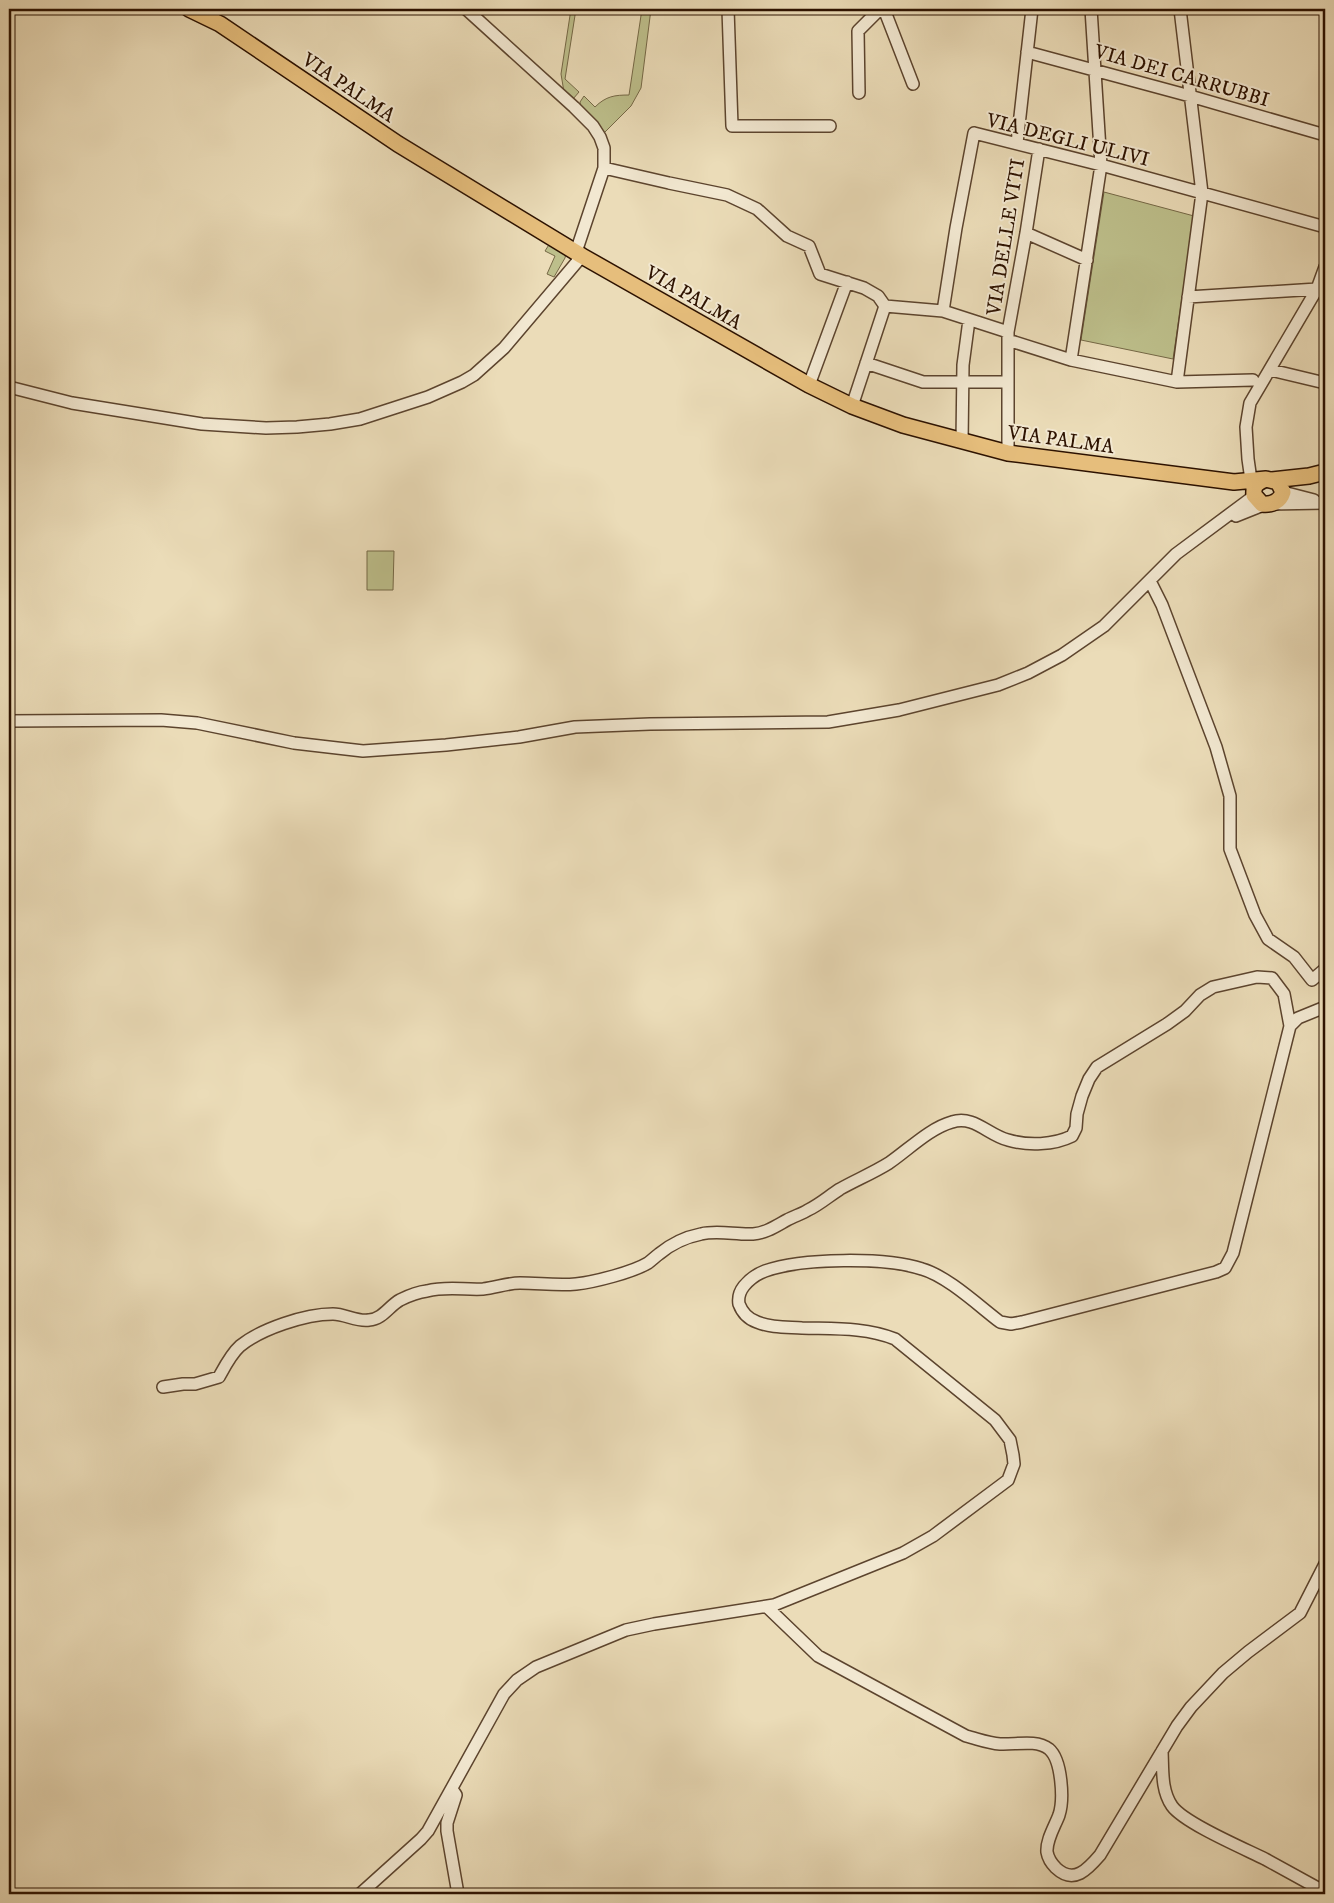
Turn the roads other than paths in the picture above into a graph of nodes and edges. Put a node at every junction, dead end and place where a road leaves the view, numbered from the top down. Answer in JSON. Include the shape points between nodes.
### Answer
{"nodes":[{"id":1,"x":189,"y":9,"type":"edge"},
{"id":2,"x":466,"y":9,"type":"edge"},
{"id":3,"x":728,"y":9,"type":"edge"},
{"id":4,"x":882,"y":9,"type":"edge"},
{"id":5,"x":1032,"y":9,"type":"edge"},
{"id":6,"x":1091,"y":9,"type":"edge"},
{"id":7,"x":1180,"y":9,"type":"edge"},
{"id":8,"x":1028,"y":52,"type":"junction"},
{"id":9,"x":1095,"y":70,"type":"junction"},
{"id":10,"x":913,"y":84,"type":"dead end"},
{"id":11,"x":859,"y":93,"type":"dead end"},
{"id":12,"x":1190,"y":96,"type":"junction"},
{"id":13,"x":830,"y":126,"type":"dead end"},
{"id":14,"x":1325,"y":135,"type":"edge"},
{"id":15,"x":1017,"y":143,"type":"junction"},
{"id":16,"x":1039,"y":149,"type":"junction"},
{"id":17,"x":1101,"y":165,"type":"junction"},
{"id":18,"x":604,"y":168,"type":"junction"},
{"id":19,"x":1202,"y":193,"type":"junction"},
{"id":20,"x":1325,"y":227,"type":"edge"},
{"id":21,"x":1026,"y":233,"type":"junction"},
{"id":22,"x":579,"y":254,"type":"junction"},
{"id":23,"x":1087,"y":260,"type":"junction"},
{"id":24,"x":1325,"y":267,"type":"edge"},
{"id":25,"x":847,"y":282,"type":"junction"},
{"id":26,"x":1317,"y":289,"type":"junction"},
{"id":27,"x":1188,"y":297,"type":"junction"},
{"id":28,"x":885,"y":306,"type":"junction"},
{"id":29,"x":943,"y":311,"type":"junction"},
{"id":30,"x":969,"y":320,"type":"junction"},
{"id":31,"x":1008,"y":336,"type":"junction"},
{"id":32,"x":1071,"y":360,"type":"junction"},
{"id":33,"x":866,"y":362,"type":"junction"},
{"id":34,"x":1270,"y":370,"type":"junction"},
{"id":35,"x":1253,"y":380,"type":"dead end"},
{"id":36,"x":963,"y":382,"type":"junction"},
{"id":37,"x":1008,"y":382,"type":"junction"},
{"id":38,"x":1177,"y":382,"type":"junction"},
{"id":39,"x":1325,"y":383,"type":"edge"},
{"id":40,"x":809,"y":385,"type":"junction"},
{"id":41,"x":9,"y":387,"type":"edge"},
{"id":42,"x":852,"y":406,"type":"junction"},
{"id":43,"x":962,"y":442,"type":"junction"},
{"id":44,"x":1008,"y":453,"type":"junction"},
{"id":45,"x":1248,"y":458,"type":"junction"},
{"id":46,"x":1325,"y":472,"type":"edge"},
{"id":47,"x":1309,"y":476,"type":"junction"},
{"id":48,"x":1268,"y":479,"type":"junction"},
{"id":49,"x":1234,"y":482,"type":"junction"},
{"id":50,"x":1283,"y":491,"type":"junction"},
{"id":51,"x":1258,"y":495,"type":"junction"},
{"id":52,"x":1325,"y":503,"type":"edge"},
{"id":53,"x":1150,"y":580,"type":"junction"},
{"id":54,"x":9,"y":721,"type":"edge"},
{"id":55,"x":1325,"y":969,"type":"edge"},
{"id":56,"x":1325,"y":1007,"type":"edge"},
{"id":57,"x":1290,"y":1026,"type":"junction"},
{"id":58,"x":163,"y":1388,"type":"dead end"},
{"id":59,"x":1325,"y":1564,"type":"edge"},
{"id":60,"x":768,"y":1607,"type":"junction"},
{"id":61,"x":1162,"y":1751,"type":"junction"},
{"id":62,"x":452,"y":1789,"type":"junction"},
{"id":63,"x":1325,"y":1892,"type":"edge"},
{"id":64,"x":360,"y":1894,"type":"edge"},
{"id":65,"x":458,"y":1894,"type":"edge"}],
"edges":[{"from":1,"to":22,"type":"main road","name":"VIA PALMA","via":[[220,24],[398,144]]},
{"from":2,"to":18,"type":"street","via":[[593,126],[604,148]]},
{"from":3,"to":13,"type":"street","via":[[732,126]]},
{"from":4,"to":10,"type":"street"},
{"from":4,"to":11,"type":"street","via":[[858,31]]},
{"from":5,"to":8,"type":"street"},
{"from":6,"to":9,"type":"street"},
{"from":7,"to":12,"type":"street"},
{"from":8,"to":9,"type":"street","name":"VIA DEI CARRUBBI"},
{"from":8,"to":15,"type":"street"},
{"from":9,"to":12,"type":"street","name":"VIA DEI CARRUBBI"},
{"from":9,"to":17,"type":"street"},
{"from":12,"to":14,"type":"street","name":"VIA DEI CARRUBBI"},
{"from":12,"to":19,"type":"street"},
{"from":15,"to":16,"type":"street","name":"VIA DEGLI ULIVI"},
{"from":15,"to":29,"type":"street","name":"VIA DEGLI ULIVI","via":[[974,133]]},
{"from":16,"to":17,"type":"street","name":"VIA DEGLI ULIVI"},
{"from":16,"to":21,"type":"street","name":"VIA DELLE VITI"},
{"from":17,"to":19,"type":"street","name":"VIA DEGLI ULIVI"},
{"from":17,"to":23,"type":"street"},
{"from":18,"to":22,"type":"street"},
{"from":18,"to":25,"type":"street","via":[[727,194],[757,210],[787,236],[809,246],[820,274]]},
{"from":19,"to":20,"type":"street","name":"VIA DEGLI ULIVI"},
{"from":19,"to":27,"type":"street"},
{"from":21,"to":23,"type":"street"},
{"from":21,"to":31,"type":"street","name":"VIA DELLE VITI"},
{"from":22,"to":40,"type":"main road","name":"VIA PALMA"},
{"from":22,"to":41,"type":"street","via":[[504,348],[474,375],[428,397],[360,419],[266,428],[202,424],[72,403]]},
{"from":23,"to":32,"type":"street"},
{"from":24,"to":26,"type":"street"},
{"from":25,"to":28,"type":"street","via":[[878,296]]},
{"from":25,"to":40,"type":"street"},
{"from":26,"to":27,"type":"street"},
{"from":26,"to":34,"type":"street"},
{"from":27,"to":38,"type":"street"},
{"from":28,"to":29,"type":"street"},
{"from":28,"to":33,"type":"street"},
{"from":29,"to":30,"type":"street"},
{"from":30,"to":31,"type":"street"},
{"from":30,"to":36,"type":"street"},
{"from":31,"to":32,"type":"street"},
{"from":31,"to":37,"type":"street","name":"VIA DELLE VITI"},
{"from":32,"to":38,"type":"street"},
{"from":33,"to":36,"type":"street","via":[[923,382]]},
{"from":33,"to":42,"type":"street"},
{"from":34,"to":39,"type":"street"},
{"from":34,"to":45,"type":"street","via":[[1250,403],[1246,427]]},
{"from":35,"to":38,"type":"street"},
{"from":36,"to":37,"type":"street"},
{"from":36,"to":43,"type":"street"},
{"from":37,"to":44,"type":"street","name":"VIA DELLE VITI"},
{"from":40,"to":42,"type":"main road","name":"VIA PALMA"},
{"from":42,"to":43,"type":"main road","name":"VIA PALMA"},
{"from":43,"to":44,"type":"main road","name":"VIA PALMA"},
{"from":44,"to":49,"type":"main road","name":"VIA PALMA"},
{"from":45,"to":48,"type":"street","via":[[1253,468]]},
{"from":45,"to":49,"type":"street","via":[[1242,475]]},
{"from":45,"to":51,"type":"street"},
{"from":46,"to":47,"type":"main road"},
{"from":47,"to":48,"type":"main road"},
{"from":47,"to":50,"type":"main road"},
{"from":48,"to":50,"type":"main road","via":[[1278,482]]},
{"from":48,"to":51,"type":"main road","via":[[1256,484]]},
{"from":49,"to":51,"type":"main road"},
{"from":50,"to":51,"type":"main road","via":[[1276,502]]},
{"from":50,"to":52,"type":"street"},
{"from":51,"to":52,"type":"street"},
{"from":51,"to":53,"type":"street","via":[[1200,535]]},
{"from":53,"to":54,"type":"street","via":[[1104,626],[1062,655],[1028,673],[899,710],[828,722],[575,726],[519,737],[363,751],[294,743],[197,723],[161,720]]},
{"from":53,"to":55,"type":"street","via":[[1216,747],[1230,796],[1230,850],[1255,915],[1268,939],[1294,957],[1312,980]]},
{"from":56,"to":57,"type":"street","via":[[1298,1018]]},
{"from":57,"to":58,"type":"street","via":[[1284,994],[1272,978],[1257,977],[1213,987],[1167,1024],[1097,1067],[1082,1096],[1076,1128],[1066,1139],[1032,1143],[1006,1140],[978,1124],[958,1120],[949,1122],[890,1163],[778,1227],[753,1234],[703,1233],[679,1241],[638,1268],[578,1284],[521,1283],[483,1289],[435,1289],[400,1300],[380,1317],[371,1320],[333,1314],[315,1316],[250,1339],[238,1348],[219,1377]]},
{"from":57,"to":60,"type":"street","via":[[1233,1253],[1224,1268],[1216,1272],[1011,1324],[1000,1322],[938,1275],[904,1264],[806,1263],[764,1271],[745,1285],[738,1301],[747,1317],[756,1322],[776,1327],[863,1330],[895,1339],[995,1420],[1010,1440],[1014,1455],[1008,1480],[932,1536],[903,1553]]},
{"from":59,"to":61,"type":"street","via":[[1300,1613],[1223,1673],[1191,1707]]},
{"from":60,"to":61,"type":"street","via":[[818,1656],[966,1736],[986,1742],[1038,1745],[1050,1750],[1058,1766],[1062,1798],[1047,1850],[1053,1865],[1062,1874],[1082,1873],[1100,1855]]},
{"from":60,"to":62,"type":"street","via":[[626,1630],[536,1667],[504,1694]]},
{"from":61,"to":63,"type":"street","via":[[1163,1786],[1173,1808],[1227,1841]]},
{"from":62,"to":64,"type":"street","via":[[421,1840]]},
{"from":62,"to":65,"type":"street","via":[[456,1795],[446,1823]]}]}
